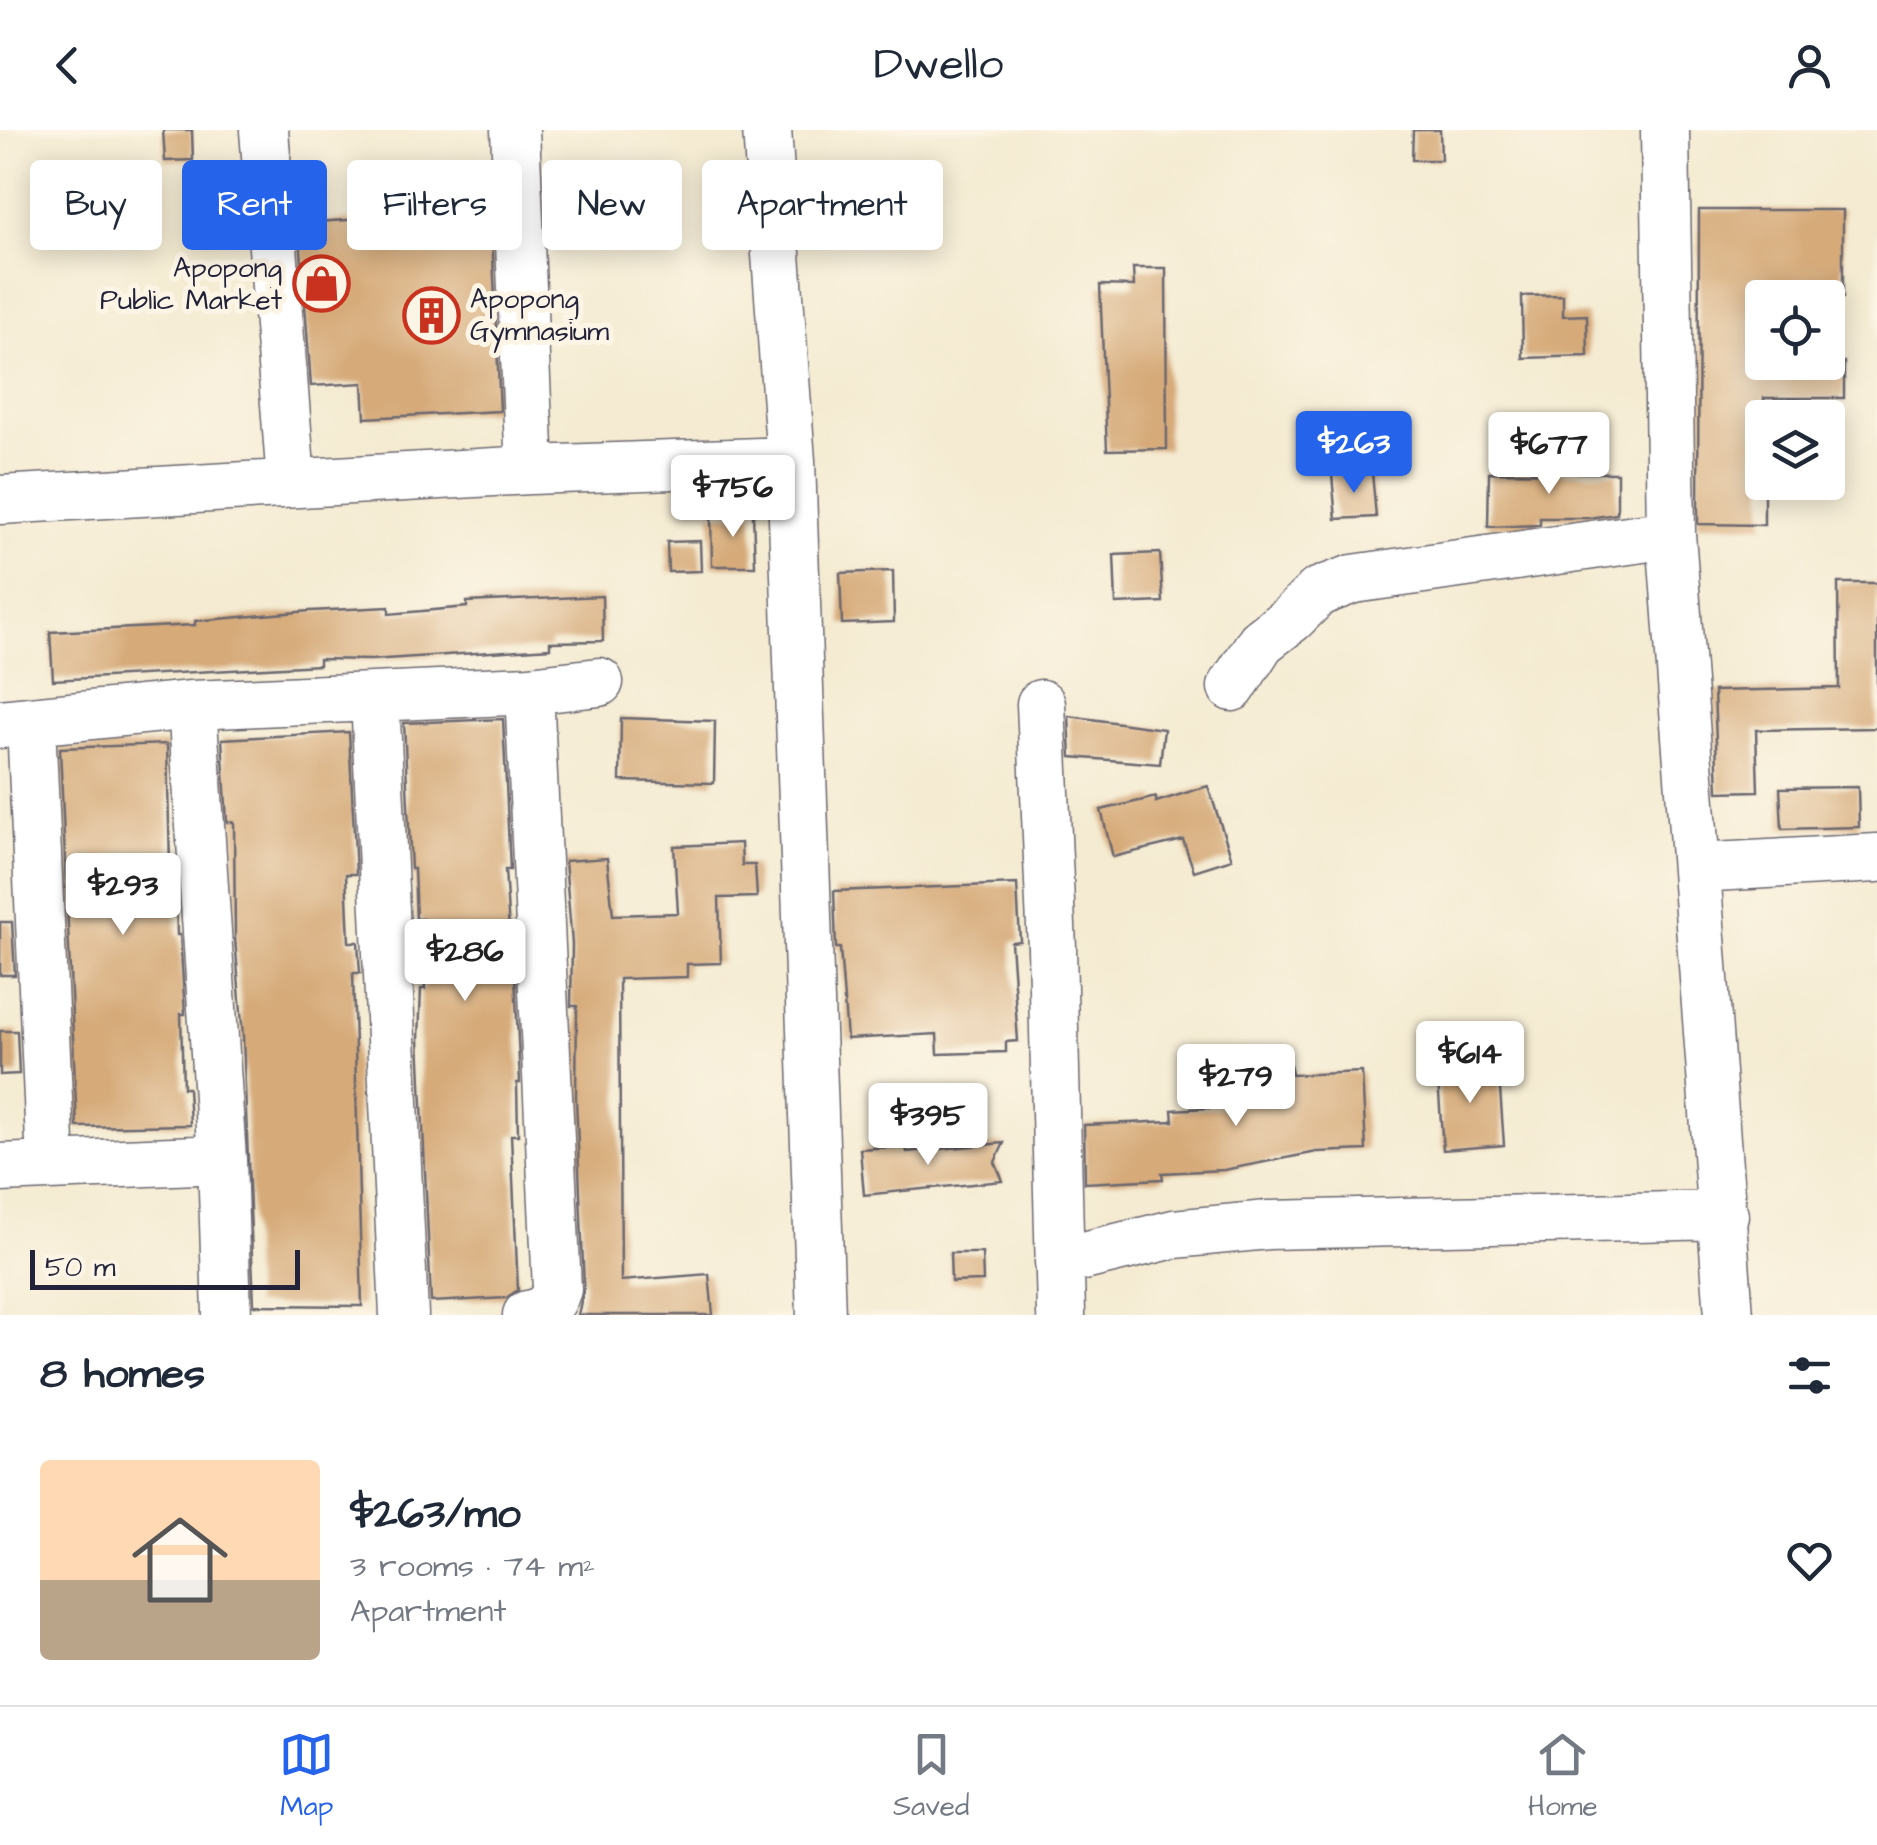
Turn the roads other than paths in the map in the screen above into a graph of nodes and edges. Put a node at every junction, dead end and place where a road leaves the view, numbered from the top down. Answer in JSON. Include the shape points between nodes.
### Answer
{"nodes":[{"id":1,"x":264,"y":130,"type":"edge"},
{"id":2,"x":515,"y":130,"type":"edge"},
{"id":3,"x":767,"y":130,"type":"edge"},
{"id":4,"x":1665,"y":130,"type":"edge"},
{"id":5,"x":791,"y":461,"type":"junction"},
{"id":6,"x":530,"y":470,"type":"junction"},
{"id":7,"x":291,"y":482,"type":"junction"},
{"id":8,"x":0,"y":500,"type":"edge"},
{"id":9,"x":1671,"y":534,"type":"junction"},
{"id":10,"x":599,"y":682,"type":"dead end"},
{"id":11,"x":1232,"y":687,"type":"dead end"},
{"id":12,"x":530,"y":690,"type":"junction"},
{"id":13,"x":375,"y":698,"type":"junction"},
{"id":14,"x":1041,"y":704,"type":"dead end"},
{"id":15,"x":192,"y":705,"type":"junction"},
{"id":16,"x":15,"y":724,"type":"edge"},
{"id":17,"x":1877,"y":858,"type":"edge"},
{"id":18,"x":1696,"y":868,"type":"junction"},
{"id":19,"x":222,"y":1158,"type":"junction"},
{"id":20,"x":50,"y":1164,"type":"junction"},
{"id":21,"x":0,"y":1168,"type":"edge"},
{"id":22,"x":1724,"y":1215,"type":"junction"},
{"id":23,"x":1060,"y":1262,"type":"junction"},
{"id":24,"x":227,"y":1315,"type":"edge"},
{"id":25,"x":404,"y":1315,"type":"edge"},
{"id":26,"x":527,"y":1315,"type":"edge"},
{"id":27,"x":820,"y":1315,"type":"edge"},
{"id":28,"x":1061,"y":1315,"type":"edge"},
{"id":29,"x":1729,"y":1315,"type":"edge"}],
"edges":[{"from":1,"to":7,"type":"street"},
{"from":2,"to":6,"type":"street"},
{"from":3,"to":5,"type":"street"},
{"from":4,"to":9,"type":"street"},
{"from":5,"to":6,"type":"street"},
{"from":5,"to":27,"type":"street"},
{"from":6,"to":7,"type":"street"},
{"from":7,"to":8,"type":"street"},
{"from":9,"to":11,"type":"street","via":[[1354,579],[1318,592],[1261,642]]},
{"from":9,"to":18,"type":"street"},
{"from":10,"to":12,"type":"street"},
{"from":12,"to":13,"type":"street"},
{"from":12,"to":26,"type":"street","via":[[556,1289],[553,1302]]},
{"from":13,"to":15,"type":"street"},
{"from":13,"to":25,"type":"street"},
{"from":14,"to":23,"type":"street"},
{"from":15,"to":16,"type":"street"},
{"from":15,"to":19,"type":"street"},
{"from":16,"to":20,"type":"street"},
{"from":17,"to":18,"type":"street"},
{"from":18,"to":22,"type":"street"},
{"from":19,"to":20,"type":"street"},
{"from":19,"to":24,"type":"street"},
{"from":20,"to":21,"type":"street"},
{"from":22,"to":23,"type":"street","via":[[1268,1224],[1174,1234]]},
{"from":22,"to":29,"type":"street"},
{"from":23,"to":28,"type":"street"}]}
